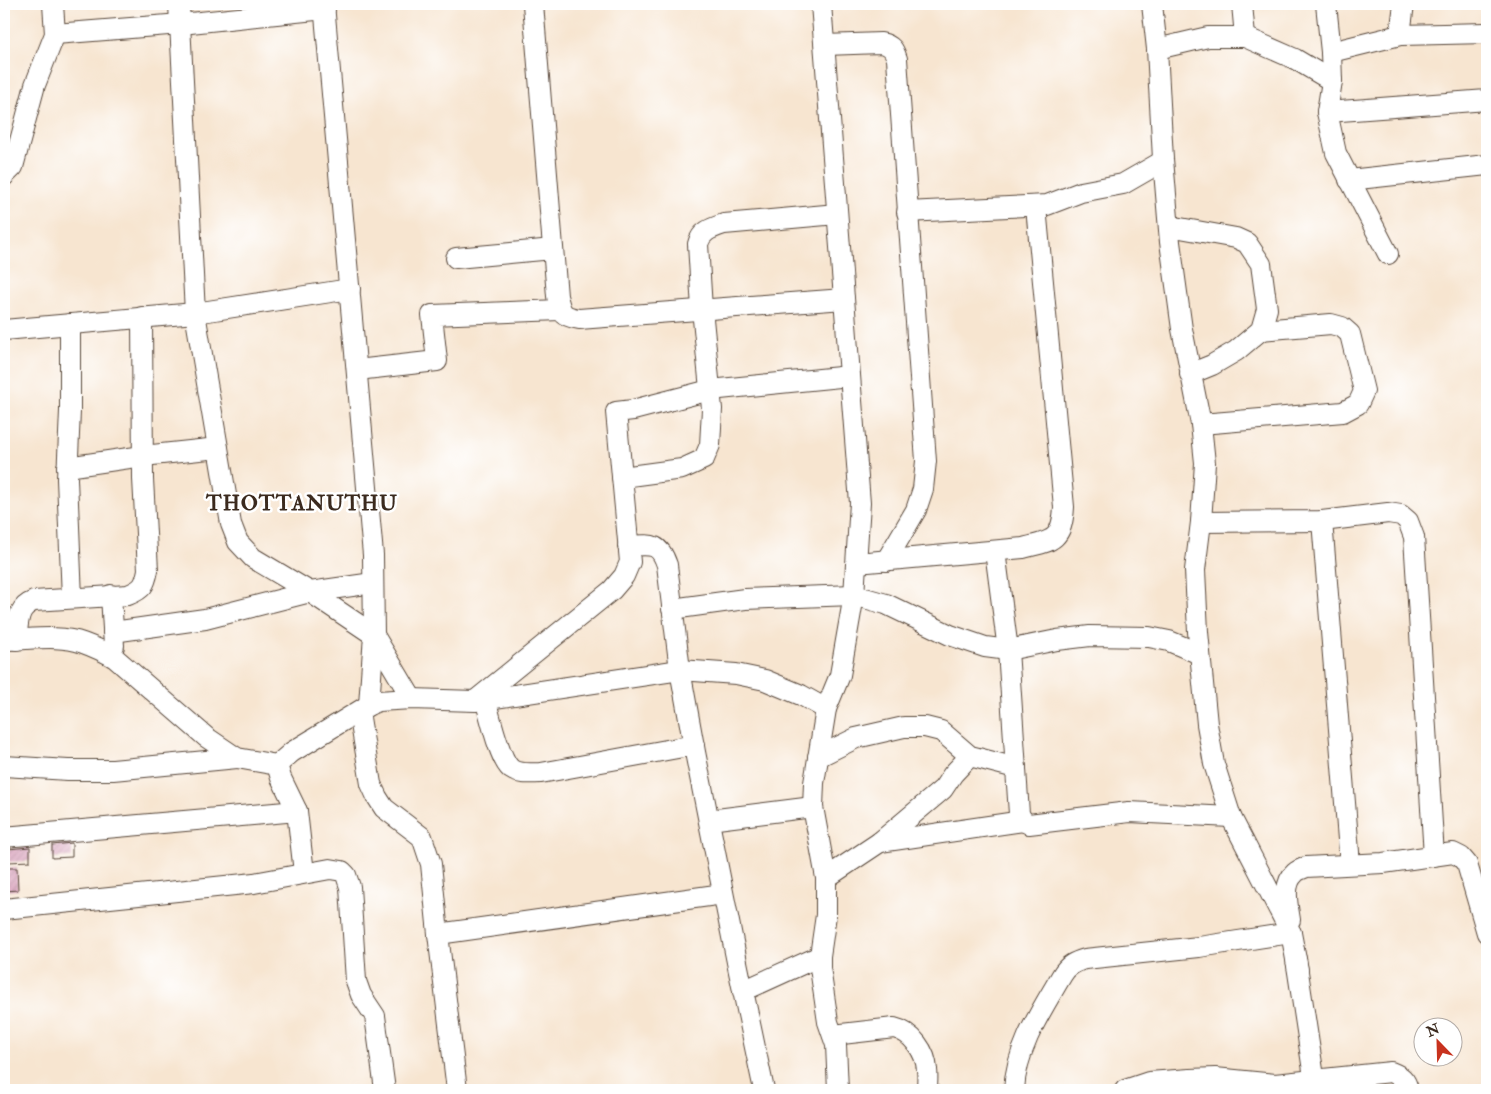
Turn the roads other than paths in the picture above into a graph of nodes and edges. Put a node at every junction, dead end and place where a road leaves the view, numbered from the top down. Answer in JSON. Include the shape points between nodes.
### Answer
{"nodes":[{"id":1,"x":53,"y":4,"type":"edge"},
{"id":2,"x":179,"y":4,"type":"edge"},
{"id":3,"x":532,"y":4,"type":"edge"},
{"id":4,"x":821,"y":4,"type":"edge"},
{"id":5,"x":1152,"y":4,"type":"edge"},
{"id":6,"x":1242,"y":4,"type":"edge"},
{"id":7,"x":1326,"y":4,"type":"edge"},
{"id":8,"x":1404,"y":4,"type":"edge"},
{"id":9,"x":325,"y":6,"type":"edge"},
{"id":10,"x":181,"y":24,"type":"junction"},
{"id":11,"x":1487,"y":32,"type":"edge"},
{"id":12,"x":55,"y":34,"type":"junction"},
{"id":13,"x":1400,"y":35,"type":"junction"},
{"id":14,"x":1245,"y":37,"type":"junction"},
{"id":15,"x":824,"y":46,"type":"junction"},
{"id":16,"x":1157,"y":48,"type":"junction"},
{"id":17,"x":1331,"y":52,"type":"junction"},
{"id":18,"x":1332,"y":81,"type":"junction"},
{"id":19,"x":1487,"y":100,"type":"edge"},
{"id":20,"x":1327,"y":112,"type":"junction"},
{"id":21,"x":1163,"y":162,"type":"junction"},
{"id":22,"x":1487,"y":164,"type":"edge"},
{"id":23,"x":4,"y":176,"type":"edge"},
{"id":24,"x":1349,"y":180,"type":"junction"},
{"id":25,"x":1036,"y":206,"type":"junction"},
{"id":26,"x":907,"y":212,"type":"junction"},
{"id":27,"x":837,"y":214,"type":"junction"},
{"id":28,"x":1169,"y":226,"type":"junction"},
{"id":29,"x":553,"y":250,"type":"junction"},
{"id":30,"x":1388,"y":254,"type":"dead end"},
{"id":31,"x":456,"y":258,"type":"dead end"},
{"id":32,"x":350,"y":289,"type":"junction"},
{"id":33,"x":844,"y":298,"type":"junction"},
{"id":34,"x":702,"y":309,"type":"junction"},
{"id":35,"x":560,"y":310,"type":"junction"},
{"id":36,"x":195,"y":312,"type":"junction"},
{"id":37,"x":142,"y":318,"type":"junction"},
{"id":38,"x":70,"y":324,"type":"junction"},
{"id":39,"x":4,"y":330,"type":"edge"},
{"id":40,"x":1261,"y":330,"type":"junction"},
{"id":41,"x":357,"y":370,"type":"junction"},
{"id":42,"x":1190,"y":374,"type":"junction"},
{"id":43,"x":850,"y":376,"type":"junction"},
{"id":44,"x":710,"y":390,"type":"junction"},
{"id":45,"x":1201,"y":424,"type":"junction"},
{"id":46,"x":218,"y":448,"type":"junction"},
{"id":47,"x":143,"y":456,"type":"junction"},
{"id":48,"x":67,"y":467,"type":"junction"},
{"id":49,"x":622,"y":477,"type":"junction"},
{"id":50,"x":1322,"y":521,"type":"junction"},
{"id":51,"x":1201,"y":522,"type":"junction"},
{"id":52,"x":628,"y":546,"type":"junction"},
{"id":53,"x":995,"y":551,"type":"junction"},
{"id":54,"x":886,"y":561,"type":"junction"},
{"id":55,"x":857,"y":563,"type":"junction"},
{"id":56,"x":374,"y":583,"type":"junction"},
{"id":57,"x":310,"y":592,"type":"junction"},
{"id":58,"x":111,"y":595,"type":"junction"},
{"id":59,"x":854,"y":595,"type":"junction"},
{"id":60,"x":72,"y":598,"type":"junction"},
{"id":61,"x":672,"y":608,"type":"junction"},
{"id":62,"x":113,"y":632,"type":"junction"},
{"id":63,"x":374,"y":635,"type":"junction"},
{"id":64,"x":10,"y":640,"type":"edge"},
{"id":65,"x":1008,"y":650,"type":"junction"},
{"id":66,"x":1200,"y":654,"type":"junction"},
{"id":67,"x":115,"y":658,"type":"junction"},
{"id":68,"x":680,"y":670,"type":"junction"},
{"id":69,"x":412,"y":699,"type":"junction"},
{"id":70,"x":480,"y":700,"type":"junction"},
{"id":71,"x":364,"y":708,"type":"junction"},
{"id":72,"x":826,"y":709,"type":"junction"},
{"id":73,"x":694,"y":745,"type":"junction"},
{"id":74,"x":970,"y":756,"type":"junction"},
{"id":75,"x":818,"y":757,"type":"junction"},
{"id":76,"x":237,"y":758,"type":"junction"},
{"id":77,"x":277,"y":764,"type":"junction"},
{"id":78,"x":4,"y":766,"type":"edge"},
{"id":79,"x":1016,"y":768,"type":"junction"},
{"id":80,"x":813,"y":807,"type":"junction"},
{"id":81,"x":297,"y":811,"type":"junction"},
{"id":82,"x":1231,"y":817,"type":"junction"},
{"id":83,"x":710,"y":820,"type":"junction"},
{"id":84,"x":1023,"y":820,"type":"junction"},
{"id":85,"x":4,"y":837,"type":"edge"},
{"id":86,"x":880,"y":842,"type":"junction"},
{"id":87,"x":1434,"y":856,"type":"junction"},
{"id":88,"x":1350,"y":864,"type":"junction"},
{"id":89,"x":304,"y":873,"type":"junction"},
{"id":90,"x":826,"y":878,"type":"junction"},
{"id":91,"x":723,"y":894,"type":"junction"},
{"id":92,"x":1483,"y":904,"type":"edge"},
{"id":93,"x":4,"y":909,"type":"edge"},
{"id":94,"x":1291,"y":933,"type":"junction"},
{"id":95,"x":1487,"y":933,"type":"edge"},
{"id":96,"x":438,"y":934,"type":"junction"},
{"id":97,"x":820,"y":956,"type":"junction"},
{"id":98,"x":1298,"y":970,"type":"junction"},
{"id":99,"x":743,"y":991,"type":"junction"},
{"id":100,"x":833,"y":1035,"type":"junction"},
{"id":101,"x":1194,"y":1085,"type":"edge"},
{"id":102,"x":1316,"y":1085,"type":"edge"},
{"id":103,"x":385,"y":1090,"type":"edge"},
{"id":104,"x":457,"y":1090,"type":"edge"},
{"id":105,"x":764,"y":1090,"type":"edge"},
{"id":106,"x":838,"y":1090,"type":"edge"},
{"id":107,"x":927,"y":1090,"type":"edge"},
{"id":108,"x":1014,"y":1090,"type":"edge"},
{"id":109,"x":1125,"y":1090,"type":"edge"},
{"id":110,"x":1408,"y":1090,"type":"edge"}],
"edges":[{"from":1,"to":12,"type":"street"},
{"from":2,"to":10,"type":"street"},
{"from":3,"to":29,"type":"street"},
{"from":4,"to":15,"type":"street"},
{"from":5,"to":16,"type":"street"},
{"from":6,"to":14,"type":"street"},
{"from":7,"to":17,"type":"street"},
{"from":8,"to":13,"type":"street"},
{"from":9,"to":10,"type":"street"},
{"from":9,"to":32,"type":"street"},
{"from":10,"to":12,"type":"street"},
{"from":10,"to":36,"type":"street"},
{"from":11,"to":13,"type":"street"},
{"from":12,"to":23,"type":"street","via":[[35,85],[13,167]]},
{"from":13,"to":17,"type":"street"},
{"from":14,"to":16,"type":"street","via":[[1208,37]]},
{"from":14,"to":18,"type":"street","via":[[1295,59]]},
{"from":15,"to":26,"type":"street","via":[[881,43],[894,50]]},
{"from":15,"to":27,"type":"street"},
{"from":16,"to":21,"type":"street"},
{"from":17,"to":18,"type":"street"},
{"from":18,"to":20,"type":"street"},
{"from":19,"to":20,"type":"street"},
{"from":20,"to":24,"type":"street","via":[[1336,153]]},
{"from":21,"to":25,"type":"street","via":[[1123,184],[1081,192]]},
{"from":21,"to":28,"type":"street"},
{"from":22,"to":24,"type":"street"},
{"from":24,"to":30,"type":"street"},
{"from":25,"to":26,"type":"street"},
{"from":25,"to":53,"type":"street","via":[[1063,520],[1058,534],[1047,542]]},
{"from":26,"to":54,"type":"street","via":[[926,461],[923,489],[916,510]]},
{"from":27,"to":33,"type":"street"},
{"from":27,"to":34,"type":"street","via":[[724,224],[704,233],[698,244]]},
{"from":28,"to":40,"type":"street","via":[[1236,238],[1247,243],[1261,264],[1267,309]]},
{"from":28,"to":42,"type":"street"},
{"from":29,"to":31,"type":"street"},
{"from":29,"to":35,"type":"street"},
{"from":32,"to":36,"type":"street"},
{"from":32,"to":41,"type":"street"},
{"from":33,"to":34,"type":"street"},
{"from":33,"to":43,"type":"street"},
{"from":34,"to":35,"type":"street","via":[[579,319],[567,317]]},
{"from":34,"to":44,"type":"street"},
{"from":35,"to":41,"type":"street","via":[[432,315],[437,361]]},
{"from":36,"to":37,"type":"street"},
{"from":36,"to":46,"type":"street"},
{"from":37,"to":38,"type":"street"},
{"from":37,"to":47,"type":"street"},
{"from":38,"to":39,"type":"street"},
{"from":38,"to":48,"type":"street"},
{"from":40,"to":42,"type":"street","via":[[1236,351]]},
{"from":40,"to":45,"type":"street","via":[[1331,324],[1342,327],[1350,334],[1364,391],[1358,404],[1343,412]]},
{"from":41,"to":56,"type":"street"},
{"from":42,"to":45,"type":"street"},
{"from":43,"to":44,"type":"street"},
{"from":43,"to":55,"type":"street","via":[[860,503]]},
{"from":44,"to":49,"type":"street","via":[[710,445],[704,459],[682,469]]},
{"from":44,"to":49,"type":"street","via":[[616,412]]},
{"from":45,"to":51,"type":"street","via":[[1205,463]]},
{"from":46,"to":47,"type":"street"},
{"from":46,"to":57,"type":"street","via":[[231,524],[238,542],[253,558]]},
{"from":47,"to":48,"type":"street"},
{"from":47,"to":58,"type":"street","via":[[146,584],[128,595]]},
{"from":48,"to":60,"type":"street"},
{"from":49,"to":52,"type":"street"},
{"from":50,"to":51,"type":"street"},
{"from":50,"to":87,"type":"street","via":[[1401,515],[1408,520],[1414,537]]},
{"from":50,"to":88,"type":"street"},
{"from":51,"to":66,"type":"street","via":[[1195,570]]},
{"from":52,"to":61,"type":"street","via":[[652,545],[660,549],[667,565]]},
{"from":52,"to":70,"type":"street","via":[[630,562],[624,576],[612,590]]},
{"from":53,"to":54,"type":"street"},
{"from":53,"to":65,"type":"street"},
{"from":54,"to":55,"type":"street"},
{"from":55,"to":59,"type":"street"},
{"from":56,"to":57,"type":"street"},
{"from":56,"to":63,"type":"street"},
{"from":57,"to":62,"type":"street","via":[[205,619]]},
{"from":57,"to":63,"type":"street"},
{"from":58,"to":60,"type":"street"},
{"from":58,"to":62,"type":"street"},
{"from":59,"to":61,"type":"street","via":[[745,599]]},
{"from":59,"to":65,"type":"street","via":[[886,604],[950,635],[985,647]]},
{"from":59,"to":72,"type":"street","via":[[840,675]]},
{"from":60,"to":64,"type":"street","via":[[34,600],[24,605]]},
{"from":61,"to":68,"type":"street"},
{"from":62,"to":67,"type":"street"},
{"from":63,"to":69,"type":"street"},
{"from":63,"to":71,"type":"street"},
{"from":64,"to":67,"type":"street","via":[[61,638],[81,642]]},
{"from":65,"to":66,"type":"street","via":[[1074,638],[1119,636],[1169,640]]},
{"from":65,"to":79,"type":"street"},
{"from":66,"to":82,"type":"street","via":[[1214,764]]},
{"from":67,"to":76,"type":"street","via":[[206,737]]},
{"from":68,"to":70,"type":"street"},
{"from":68,"to":72,"type":"street","via":[[736,674],[765,680]]},
{"from":68,"to":73,"type":"street"},
{"from":69,"to":70,"type":"street"},
{"from":69,"to":71,"type":"street","via":[[378,701]]},
{"from":70,"to":73,"type":"street","via":[[503,758],[511,769],[522,773],[541,773]]},
{"from":71,"to":77,"type":"street"},
{"from":71,"to":96,"type":"street","via":[[371,784],[384,808],[422,837],[426,845]]},
{"from":72,"to":75,"type":"street"},
{"from":73,"to":83,"type":"street"},
{"from":74,"to":75,"type":"street","via":[[941,731],[904,727],[856,738]]},
{"from":74,"to":79,"type":"street"},
{"from":74,"to":86,"type":"street","via":[[943,789]]},
{"from":75,"to":80,"type":"street"},
{"from":76,"to":77,"type":"street"},
{"from":76,"to":78,"type":"street","via":[[113,770]]},
{"from":77,"to":81,"type":"street"},
{"from":79,"to":84,"type":"street","via":[[1019,814]]},
{"from":80,"to":83,"type":"street"},
{"from":80,"to":90,"type":"street"},
{"from":81,"to":85,"type":"street"},
{"from":81,"to":89,"type":"street"},
{"from":82,"to":84,"type":"street","via":[[1129,812],[1029,824]]},
{"from":82,"to":94,"type":"street"},
{"from":83,"to":91,"type":"street"},
{"from":84,"to":86,"type":"street"},
{"from":86,"to":90,"type":"street"},
{"from":87,"to":88,"type":"street"},
{"from":87,"to":92,"type":"street","via":[[1453,853],[1461,857]]},
{"from":88,"to":98,"type":"street","via":[[1306,867],[1295,872],[1288,882],[1286,898]]},
{"from":89,"to":93,"type":"street","via":[[254,882]]},
{"from":89,"to":103,"type":"street","via":[[330,869],[346,875],[350,887],[356,981],[375,1016]]},
{"from":90,"to":97,"type":"street","via":[[826,915]]},
{"from":91,"to":96,"type":"street"},
{"from":91,"to":99,"type":"street"},
{"from":92,"to":95,"type":"street"},
{"from":94,"to":98,"type":"street"},
{"from":94,"to":108,"type":"street","via":[[1074,962],[1066,968],[1029,1034]]},
{"from":96,"to":104,"type":"street"},
{"from":97,"to":99,"type":"street"},
{"from":97,"to":100,"type":"street","via":[[822,989]]},
{"from":98,"to":102,"type":"street"},
{"from":99,"to":105,"type":"street"},
{"from":100,"to":106,"type":"street"},
{"from":100,"to":107,"type":"street","via":[[894,1028],[903,1030],[922,1052],[927,1068]]},
{"from":101,"to":102,"type":"street","via":[[1216,1078]]},
{"from":101,"to":109,"type":"street","via":[[1149,1082]]},
{"from":102,"to":110,"type":"street","via":[[1391,1072],[1401,1076]]}]}
